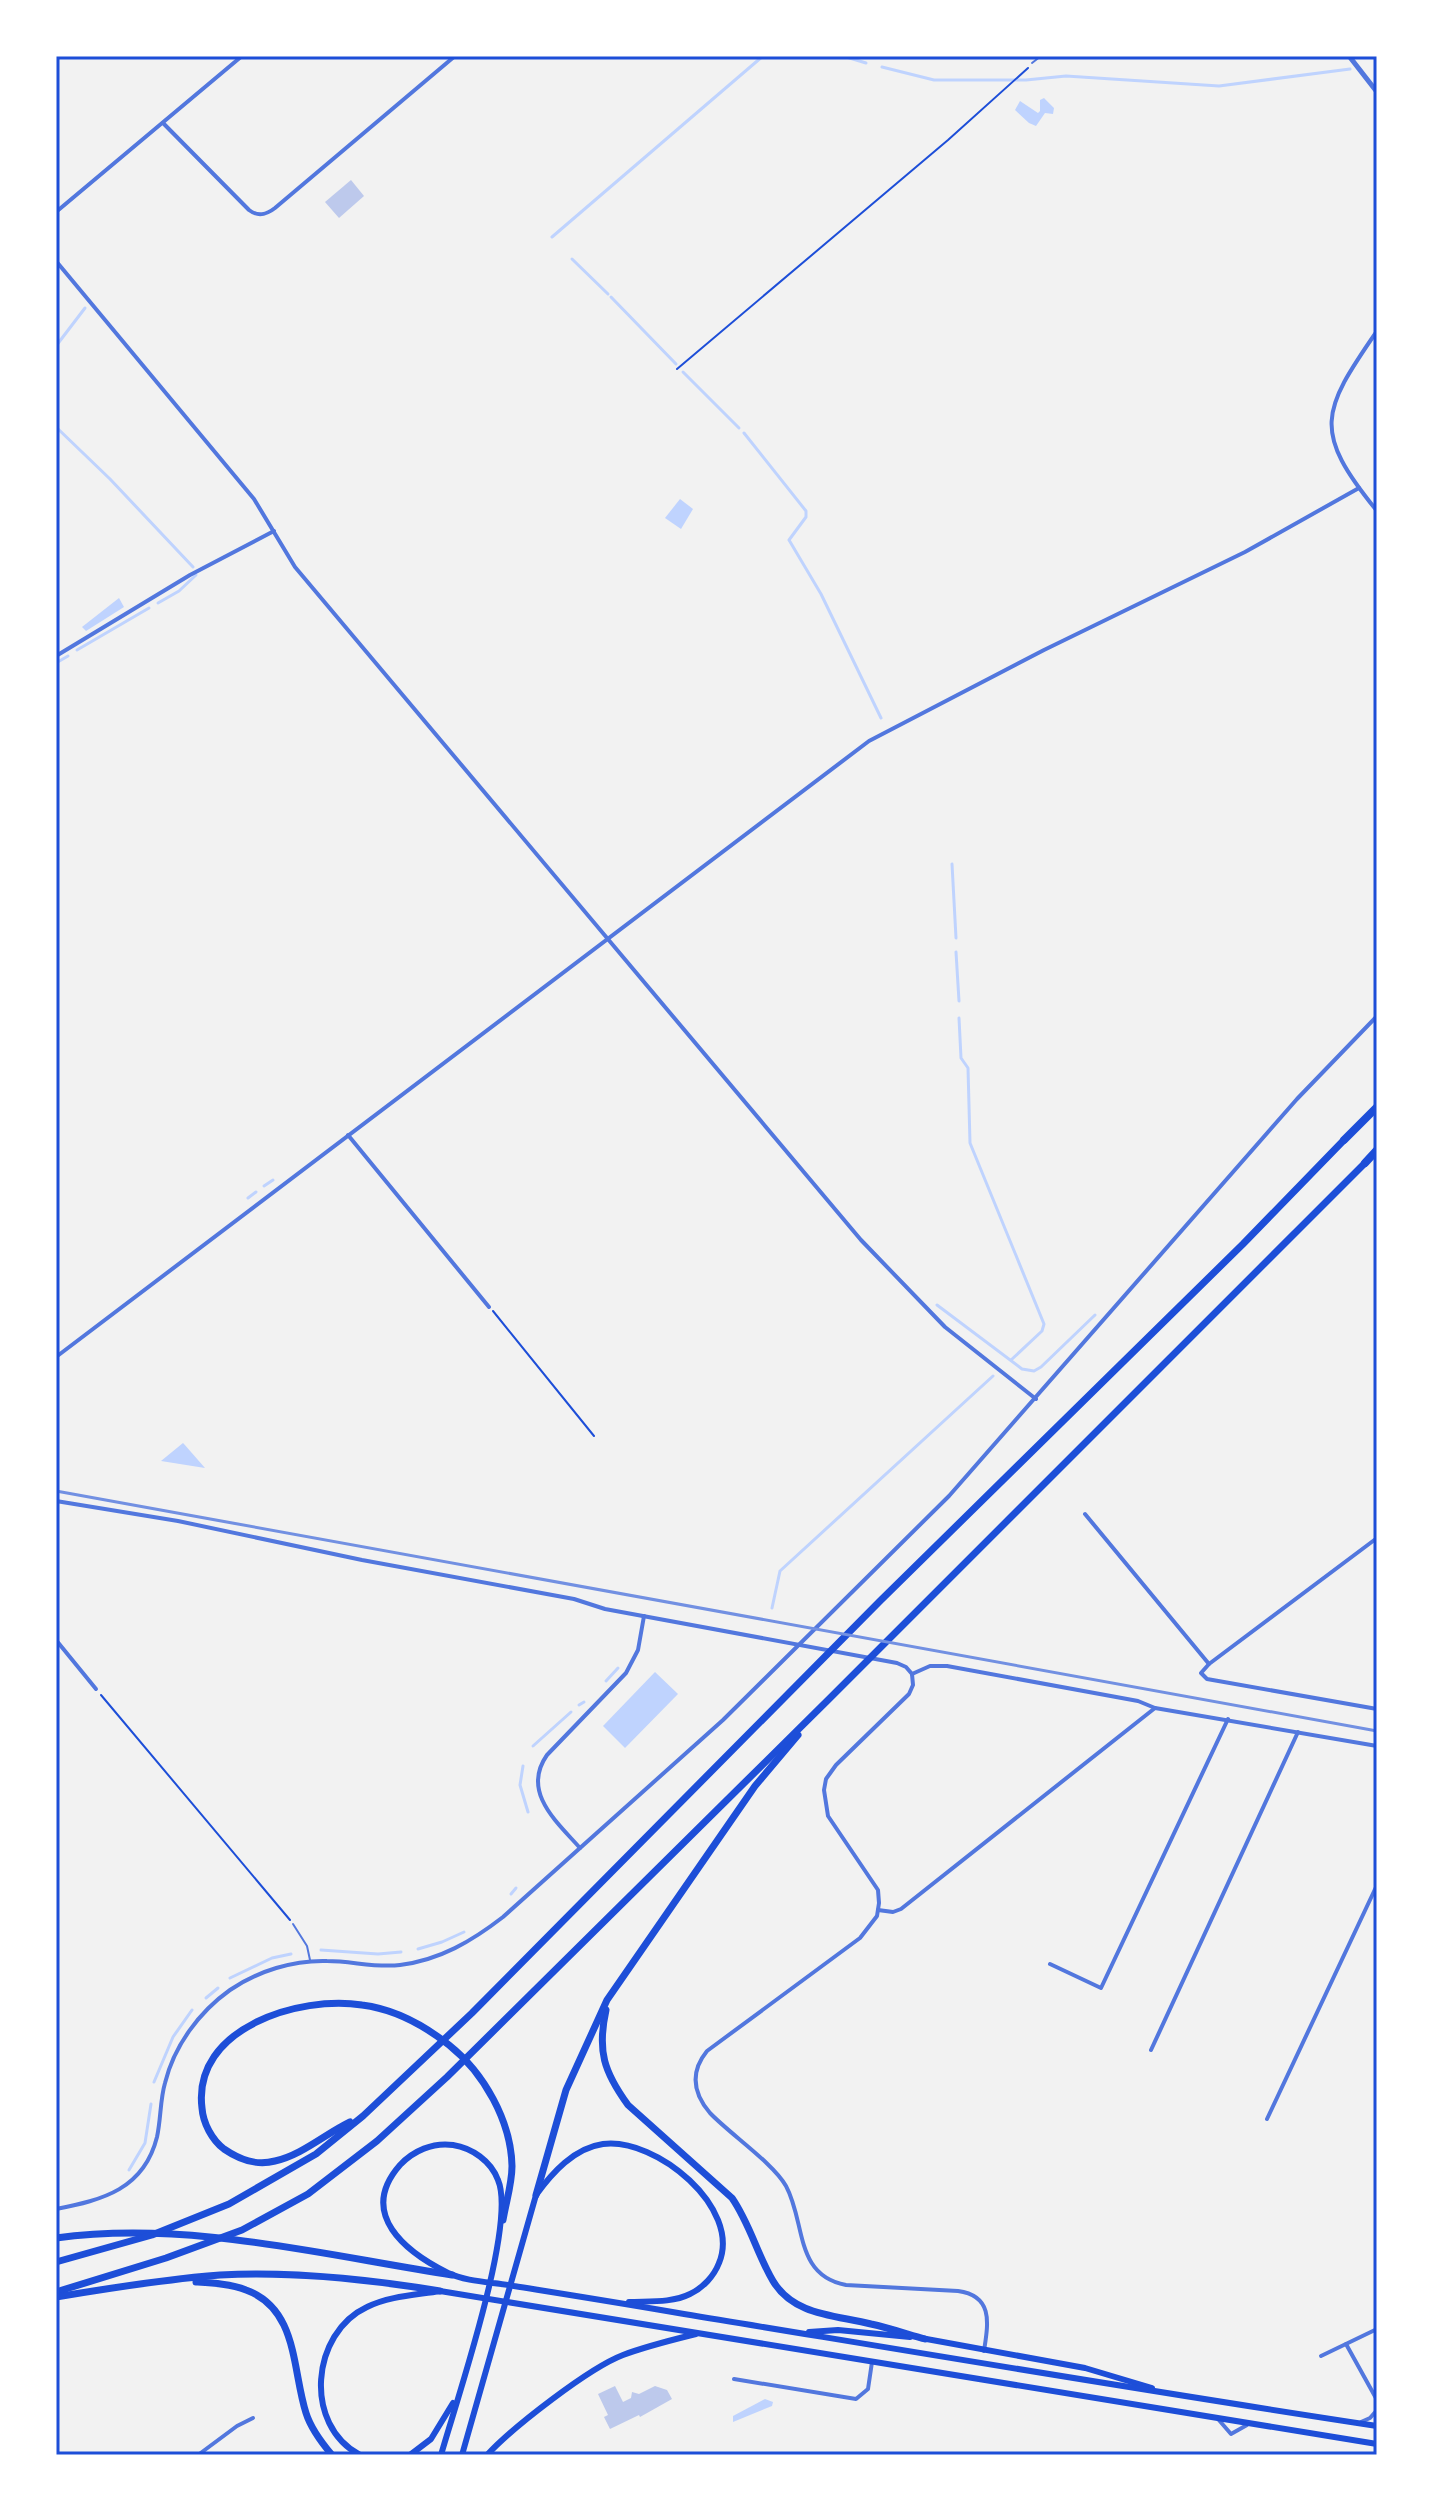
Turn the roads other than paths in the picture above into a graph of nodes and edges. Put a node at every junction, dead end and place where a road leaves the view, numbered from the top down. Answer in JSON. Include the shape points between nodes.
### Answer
{"nodes":[{"id":1,"x":242,"y":56,"type":"edge"},
{"id":2,"x":455,"y":56,"type":"edge"},
{"id":3,"x":1041,"y":56,"type":"edge"},
{"id":4,"x":1349,"y":56,"type":"edge"},
{"id":5,"x":1032,"y":63,"type":"road end"},
{"id":6,"x":1377,"y":92,"type":"edge"},
{"id":7,"x":163,"y":123,"type":"junction"},
{"id":8,"x":56,"y":212,"type":"edge"},
{"id":9,"x":56,"y":261,"type":"edge"},
{"id":10,"x":1377,"y":331,"type":"edge"},
{"id":11,"x":1359,"y":488,"type":"junction"},
{"id":12,"x":1377,"y":511,"type":"edge"},
{"id":13,"x":274,"y":531,"type":"junction"},
{"id":14,"x":56,"y":656,"type":"edge"},
{"id":15,"x":608,"y":937,"type":"junction"},
{"id":16,"x":1377,"y":1016,"type":"edge"},
{"id":17,"x":1377,"y":1107,"type":"edge"},
{"id":18,"x":348,"y":1135,"type":"junction"},
{"id":19,"x":1344,"y":1140,"type":"joint"},
{"id":20,"x":1377,"y":1151,"type":"edge"},
{"id":21,"x":1365,"y":1163,"type":"joint"},
{"id":22,"x":489,"y":1307,"type":"road end"},
{"id":23,"x":56,"y":1357,"type":"edge"},
{"id":24,"x":1036,"y":1399,"type":"junction"},
{"id":25,"x":56,"y":1501,"type":"edge"},
{"id":26,"x":1085,"y":1514,"type":"dead end"},
{"id":27,"x":1377,"y":1538,"type":"edge"},
{"id":28,"x":644,"y":1616,"type":"junction"},
{"id":29,"x":56,"y":1640,"type":"edge"},
{"id":30,"x":1209,"y":1664,"type":"junction"},
{"id":31,"x":912,"y":1674,"type":"junction"},
{"id":32,"x":96,"y":1689,"type":"road end"},
{"id":33,"x":828,"y":1700,"type":"junction"},
{"id":34,"x":1155,"y":1708,"type":"junction"},
{"id":35,"x":1377,"y":1709,"type":"edge"},
{"id":36,"x":1228,"y":1719,"type":"junction"},
{"id":37,"x":1298,"y":1732,"type":"junction"},
{"id":38,"x":1377,"y":1746,"type":"edge"},
{"id":39,"x":580,"y":1848,"type":"junction"},
{"id":40,"x":1377,"y":1885,"type":"edge"},
{"id":41,"x":878,"y":1910,"type":"junction"},
{"id":42,"x":293,"y":1924,"type":"road end"},
{"id":43,"x":310,"y":1961,"type":"junction"},
{"id":44,"x":1050,"y":1964,"type":"dead end"},
{"id":45,"x":607,"y":2000,"type":"junction"},
{"id":46,"x":1151,"y":2050,"type":"dead end"},
{"id":47,"x":363,"y":2116,"type":"junction"},
{"id":48,"x":1267,"y":2119,"type":"dead end"},
{"id":49,"x":536,"y":2195,"type":"junction"},
{"id":50,"x":56,"y":2209,"type":"edge"},
{"id":51,"x":503,"y":2220,"type":"junction"},
{"id":52,"x":56,"y":2238,"type":"edge"},
{"id":53,"x":56,"y":2262,"type":"edge"},
{"id":54,"x":452,"y":2275,"type":"junction"},
{"id":55,"x":182,"y":2280,"type":"junction"},
{"id":56,"x":440,"y":2291,"type":"junction"},
{"id":57,"x":56,"y":2294,"type":"edge"},
{"id":58,"x":618,"y":2303,"type":"junction"},
{"id":59,"x":1377,"y":2329,"type":"edge"},
{"id":60,"x":797,"y":2332,"type":"junction"},
{"id":61,"x":700,"y":2334,"type":"junction"},
{"id":62,"x":925,"y":2339,"type":"junction"},
{"id":63,"x":1346,"y":2344,"type":"junction"},
{"id":64,"x":984,"y":2351,"type":"junction"},
{"id":65,"x":1321,"y":2356,"type":"dead end"},
{"id":66,"x":872,"y":2362,"type":"junction"},
{"id":67,"x":734,"y":2379,"type":"dead end"},
{"id":68,"x":1171,"y":2394,"type":"junction"},
{"id":69,"x":457,"y":2397,"type":"junction"},
{"id":70,"x":1377,"y":2400,"type":"edge"},
{"id":71,"x":1377,"y":2410,"type":"edge"},
{"id":72,"x":253,"y":2418,"type":"dead end"},
{"id":73,"x":1216,"y":2418,"type":"junction"},
{"id":74,"x":1359,"y":2423,"type":"junction"},
{"id":75,"x":1251,"y":2424,"type":"junction"},
{"id":76,"x":1377,"y":2426,"type":"edge"},
{"id":77,"x":1377,"y":2444,"type":"edge"},
{"id":78,"x":198,"y":2455,"type":"edge"},
{"id":79,"x":332,"y":2455,"type":"edge"},
{"id":80,"x":360,"y":2455,"type":"edge"},
{"id":81,"x":410,"y":2455,"type":"edge"},
{"id":82,"x":441,"y":2455,"type":"edge"},
{"id":83,"x":462,"y":2455,"type":"edge"},
{"id":84,"x":487,"y":2455,"type":"edge"}],
"edges":[{"from":1,"to":7,"type":"street"},
{"from":2,"to":7,"type":"street","via":[[265,214],[251,211]]},
{"from":3,"to":5,"type":"lane"},
{"from":4,"to":6,"type":"street"},
{"from":7,"to":8,"type":"street"},
{"from":9,"to":13,"type":"street","via":[[254,499]]},
{"from":10,"to":11,"type":"street","via":[[1347,376],[1332,414],[1336,453]]},
{"from":11,"to":12,"type":"street"},
{"from":11,"to":15,"type":"street","via":[[1245,552],[887,730]]},
{"from":13,"to":14,"type":"street"},
{"from":13,"to":15,"type":"street","via":[[295,567]]},
{"from":15,"to":18,"type":"street"},
{"from":15,"to":24,"type":"street","via":[[861,1240],[945,1327]]},
{"from":16,"to":24,"type":"street","via":[[1297,1099]]},
{"from":17,"to":19,"type":"highway"},
{"from":18,"to":22,"type":"street"},
{"from":18,"to":23,"type":"street"},
{"from":19,"to":47,"type":"main road"},
{"from":20,"to":21,"type":"highway"},
{"from":21,"to":33,"type":"main road"},
{"from":24,"to":39,"type":"street","via":[[970,1474],[789,1656]]},
{"from":25,"to":28,"type":"street"},
{"from":26,"to":30,"type":"street"},
{"from":27,"to":30,"type":"street"},
{"from":28,"to":31,"type":"street","via":[[897,1663]]},
{"from":28,"to":39,"type":"street","via":[[638,1650],[626,1673],[547,1755],[539,1770],[542,1803]]},
{"from":29,"to":32,"type":"street"},
{"from":30,"to":35,"type":"street","via":[[1201,1675],[1207,1679]]},
{"from":31,"to":34,"type":"street","via":[[947,1666]]},
{"from":31,"to":41,"type":"street","via":[[909,1694],[836,1765],[824,1790],[828,1816],[875,1883]]},
{"from":33,"to":45,"type":"main road","via":[[755,1786]]},
{"from":33,"to":57,"type":"main road","via":[[447,2077],[342,2170],[242,2230]]},
{"from":34,"to":36,"type":"street"},
{"from":34,"to":41,"type":"street","via":[[901,1909]]},
{"from":36,"to":37,"type":"street"},
{"from":36,"to":44,"type":"street","via":[[1101,1988]]},
{"from":37,"to":38,"type":"street"},
{"from":37,"to":46,"type":"street"},
{"from":39,"to":43,"type":"street","via":[[503,1917],[448,1953],[397,1965]]},
{"from":40,"to":48,"type":"street"},
{"from":41,"to":64,"type":"street","via":[[860,1938],[707,2051],[696,2072],[696,2089],[710,2113],[784,2183],[807,2254],[819,2273],[846,2285],[971,2294],[987,2315]]},
{"from":42,"to":43,"type":"lane"},
{"from":43,"to":50,"type":"street","via":[[253,1977],[206,2011],[169,2069],[157,2137],[145,2165],[105,2198]]},
{"from":45,"to":49,"type":"main road","via":[[566,2090]]},
{"from":45,"to":62,"type":"main road","via":[[603,2061],[617,2090],[732,2198],[781,2292],[812,2312]]},
{"from":47,"to":51,"type":"main road","via":[[300,2151],[260,2164],[246,2162],[219,2145],[202,2116],[200,2095],[211,2063],[238,2033],[287,2010],[339,2002],[405,2018],[455,2050],[480,2077],[501,2120],[512,2170]]},
{"from":47,"to":53,"type":"main road","via":[[296,2166],[229,2204],[152,2235]]},
{"from":49,"to":58,"type":"main road","via":[[585,2149],[618,2144],[668,2163],[713,2205],[725,2239],[716,2272],[704,2285],[674,2300]]},
{"from":49,"to":83,"type":"main road"},
{"from":51,"to":54,"type":"main road","via":[[500,2182],[467,2148],[430,2146],[400,2165],[385,2193],[392,2232],[408,2250]]},
{"from":51,"to":69,"type":"main road"},
{"from":52,"to":54,"type":"main road","via":[[170,2233]]},
{"from":54,"to":58,"type":"main road"},
{"from":55,"to":56,"type":"main road","via":[[292,2274]]},
{"from":55,"to":57,"type":"main road"},
{"from":55,"to":79,"type":"main road","via":[[244,2289],[274,2310],[293,2345],[309,2421]]},
{"from":56,"to":61,"type":"main road"},
{"from":56,"to":80,"type":"main road","via":[[366,2307],[343,2324],[327,2349],[321,2378],[325,2414],[341,2441]]},
{"from":58,"to":60,"type":"main road"},
{"from":59,"to":63,"type":"street"},
{"from":60,"to":62,"type":"main road","via":[[838,2330]]},
{"from":60,"to":68,"type":"main road"},
{"from":61,"to":66,"type":"main road"},
{"from":61,"to":84,"type":"main road","via":[[610,2361]]},
{"from":62,"to":64,"type":"main road"},
{"from":63,"to":65,"type":"street"},
{"from":63,"to":70,"type":"street"},
{"from":64,"to":68,"type":"main road","via":[[1099,2371]]},
{"from":66,"to":67,"type":"street","via":[[867,2391],[856,2399]]},
{"from":66,"to":73,"type":"main road"},
{"from":68,"to":74,"type":"main road"},
{"from":69,"to":81,"type":"main road","via":[[431,2439]]},
{"from":69,"to":82,"type":"main road"},
{"from":71,"to":74,"type":"street"},
{"from":72,"to":78,"type":"street"},
{"from":73,"to":75,"type":"main road"},
{"from":73,"to":75,"type":"street","via":[[1231,2434]]},
{"from":74,"to":76,"type":"main road"},
{"from":75,"to":77,"type":"main road"}]}
